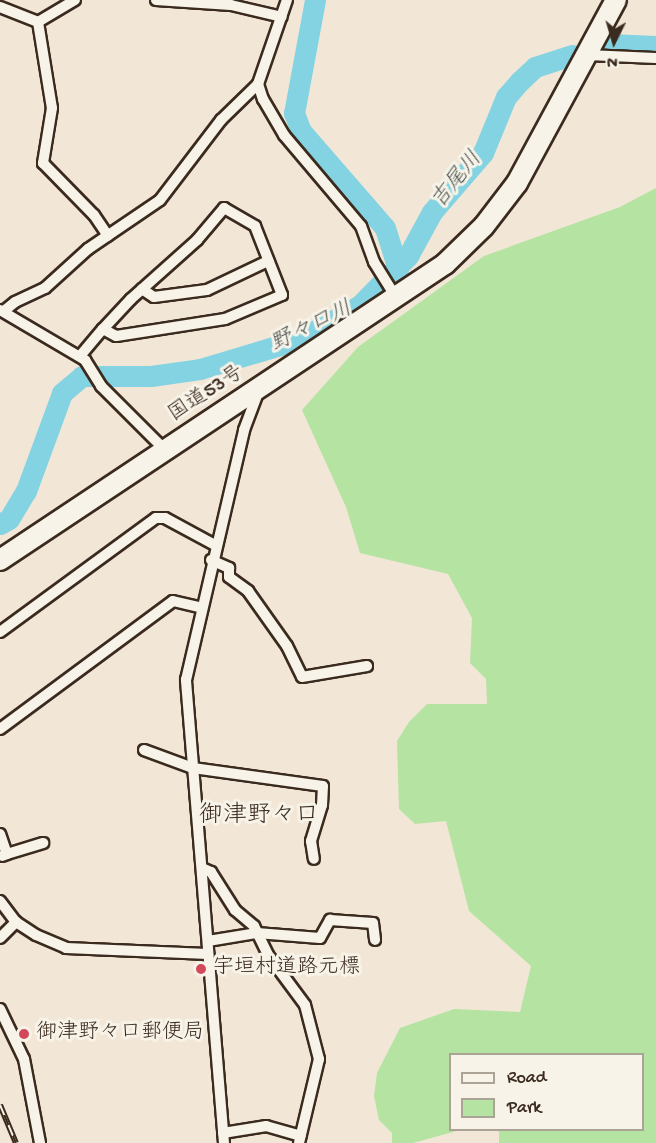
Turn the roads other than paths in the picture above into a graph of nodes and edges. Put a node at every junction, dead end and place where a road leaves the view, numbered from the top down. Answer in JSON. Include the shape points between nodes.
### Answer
{"nodes":[{"id":1,"x":75,"y":0,"type":"edge"},
{"id":2,"x":156,"y":0,"type":"edge"},
{"id":3,"x":287,"y":0,"type":"edge"},
{"id":4,"x":616,"y":0,"type":"edge"},
{"id":5,"x":0,"y":7,"type":"edge"},
{"id":6,"x":282,"y":18,"type":"junction"},
{"id":7,"x":38,"y":22,"type":"junction"},
{"id":8,"x":587,"y":55,"type":"junction"},
{"id":9,"x":656,"y":58,"type":"edge"},
{"id":10,"x":258,"y":84,"type":"junction"},
{"id":11,"x":108,"y":236,"type":"junction"},
{"id":12,"x":268,"y":261,"type":"junction"},
{"id":13,"x":142,"y":289,"type":"junction"},
{"id":14,"x":394,"y":293,"type":"junction"},
{"id":15,"x":2,"y":311,"type":"edge"},
{"id":16,"x":103,"y":329,"type":"junction"},
{"id":17,"x":82,"y":358,"type":"junction"},
{"id":18,"x":260,"y":390,"type":"junction"},
{"id":19,"x":166,"y":451,"type":"junction"},
{"id":20,"x":215,"y":545,"type":"junction"},
{"id":21,"x":0,"y":560,"type":"edge"},
{"id":22,"x":211,"y":560,"type":"junction"},
{"id":23,"x":201,"y":607,"type":"junction"},
{"id":24,"x":0,"y":632,"type":"edge"},
{"id":25,"x":367,"y":666,"type":"dead end"},
{"id":26,"x":0,"y":729,"type":"edge"},
{"id":27,"x":144,"y":750,"type":"dead end"},
{"id":28,"x":193,"y":768,"type":"junction"},
{"id":29,"x":0,"y":834,"type":"edge"},
{"id":30,"x":43,"y":843,"type":"dead end"},
{"id":31,"x":3,"y":855,"type":"edge"},
{"id":32,"x":314,"y":859,"type":"dead end"},
{"id":33,"x":202,"y":868,"type":"junction"},
{"id":34,"x":0,"y":901,"type":"edge"},
{"id":35,"x":16,"y":922,"type":"junction"},
{"id":36,"x":257,"y":933,"type":"junction"},
{"id":37,"x":0,"y":938,"type":"edge"},
{"id":38,"x":375,"y":940,"type":"dead end"},
{"id":39,"x":208,"y":941,"type":"junction"},
{"id":40,"x":208,"y":954,"type":"junction"},
{"id":41,"x":0,"y":1009,"type":"edge"},
{"id":42,"x":224,"y":1139,"type":"edge"},
{"id":43,"x":300,"y":1140,"type":"edge"},
{"id":44,"x":40,"y":1143,"type":"edge"},
{"id":45,"x":212,"y":1143,"type":"edge"}],
"edges":[{"from":1,"to":7,"type":"street"},
{"from":2,"to":6,"type":"street","via":[[231,5]]},
{"from":3,"to":6,"type":"street"},
{"from":4,"to":8,"type":"highway","name":"国道53号"},
{"from":5,"to":7,"type":"street"},
{"from":6,"to":10,"type":"street"},
{"from":7,"to":11,"type":"street","via":[[52,108],[43,163],[94,215]]},
{"from":8,"to":9,"type":"street"},
{"from":8,"to":14,"type":"highway","name":"国道53号","via":[[522,174],[484,226],[445,264]]},
{"from":10,"to":11,"type":"street","via":[[221,120],[160,200]]},
{"from":10,"to":14,"type":"street","via":[[284,135],[361,226],[378,268]]},
{"from":11,"to":15,"type":"street","via":[[45,288]]},
{"from":12,"to":13,"type":"street","via":[[207,290],[154,297]]},
{"from":12,"to":13,"type":"street","via":[[255,226],[224,208],[197,240]]},
{"from":12,"to":16,"type":"street","via":[[282,295],[225,319],[116,336]]},
{"from":13,"to":16,"type":"street"},
{"from":14,"to":18,"type":"highway","name":"国道53号"},
{"from":15,"to":17,"type":"street"},
{"from":16,"to":17,"type":"street"},
{"from":17,"to":19,"type":"street","via":[[100,386]]},
{"from":18,"to":19,"type":"highway","name":"国道53号"},
{"from":18,"to":20,"type":"street","via":[[244,430]]},
{"from":19,"to":21,"type":"highway","name":"国道53号"},
{"from":20,"to":22,"type":"street"},
{"from":20,"to":24,"type":"street","via":[[165,518],[156,518]]},
{"from":22,"to":23,"type":"street"},
{"from":22,"to":25,"type":"street","via":[[229,568],[229,577],[253,598],[287,646],[302,677]]},
{"from":23,"to":26,"type":"street","via":[[173,601]]},
{"from":23,"to":28,"type":"street","via":[[186,680]]},
{"from":27,"to":28,"type":"street"},
{"from":28,"to":32,"type":"street","via":[[323,786],[322,805],[311,841]]},
{"from":28,"to":33,"type":"street"},
{"from":29,"to":31,"type":"street"},
{"from":30,"to":31,"type":"street"},
{"from":33,"to":36,"type":"street","via":[[211,872],[235,910]]},
{"from":33,"to":39,"type":"street"},
{"from":34,"to":35,"type":"street"},
{"from":35,"to":37,"type":"street"},
{"from":35,"to":40,"type":"street","via":[[36,936],[66,948]]},
{"from":36,"to":38,"type":"street","via":[[320,938],[330,920],[373,923]]},
{"from":36,"to":39,"type":"street"},
{"from":36,"to":43,"type":"street","via":[[268,955],[301,997],[318,1046],[318,1077]]},
{"from":39,"to":40,"type":"street"},
{"from":40,"to":42,"type":"street"},
{"from":41,"to":44,"type":"street","via":[[24,1059]]},
{"from":42,"to":43,"type":"street","via":[[266,1126]]},
{"from":42,"to":45,"type":"street"}]}
